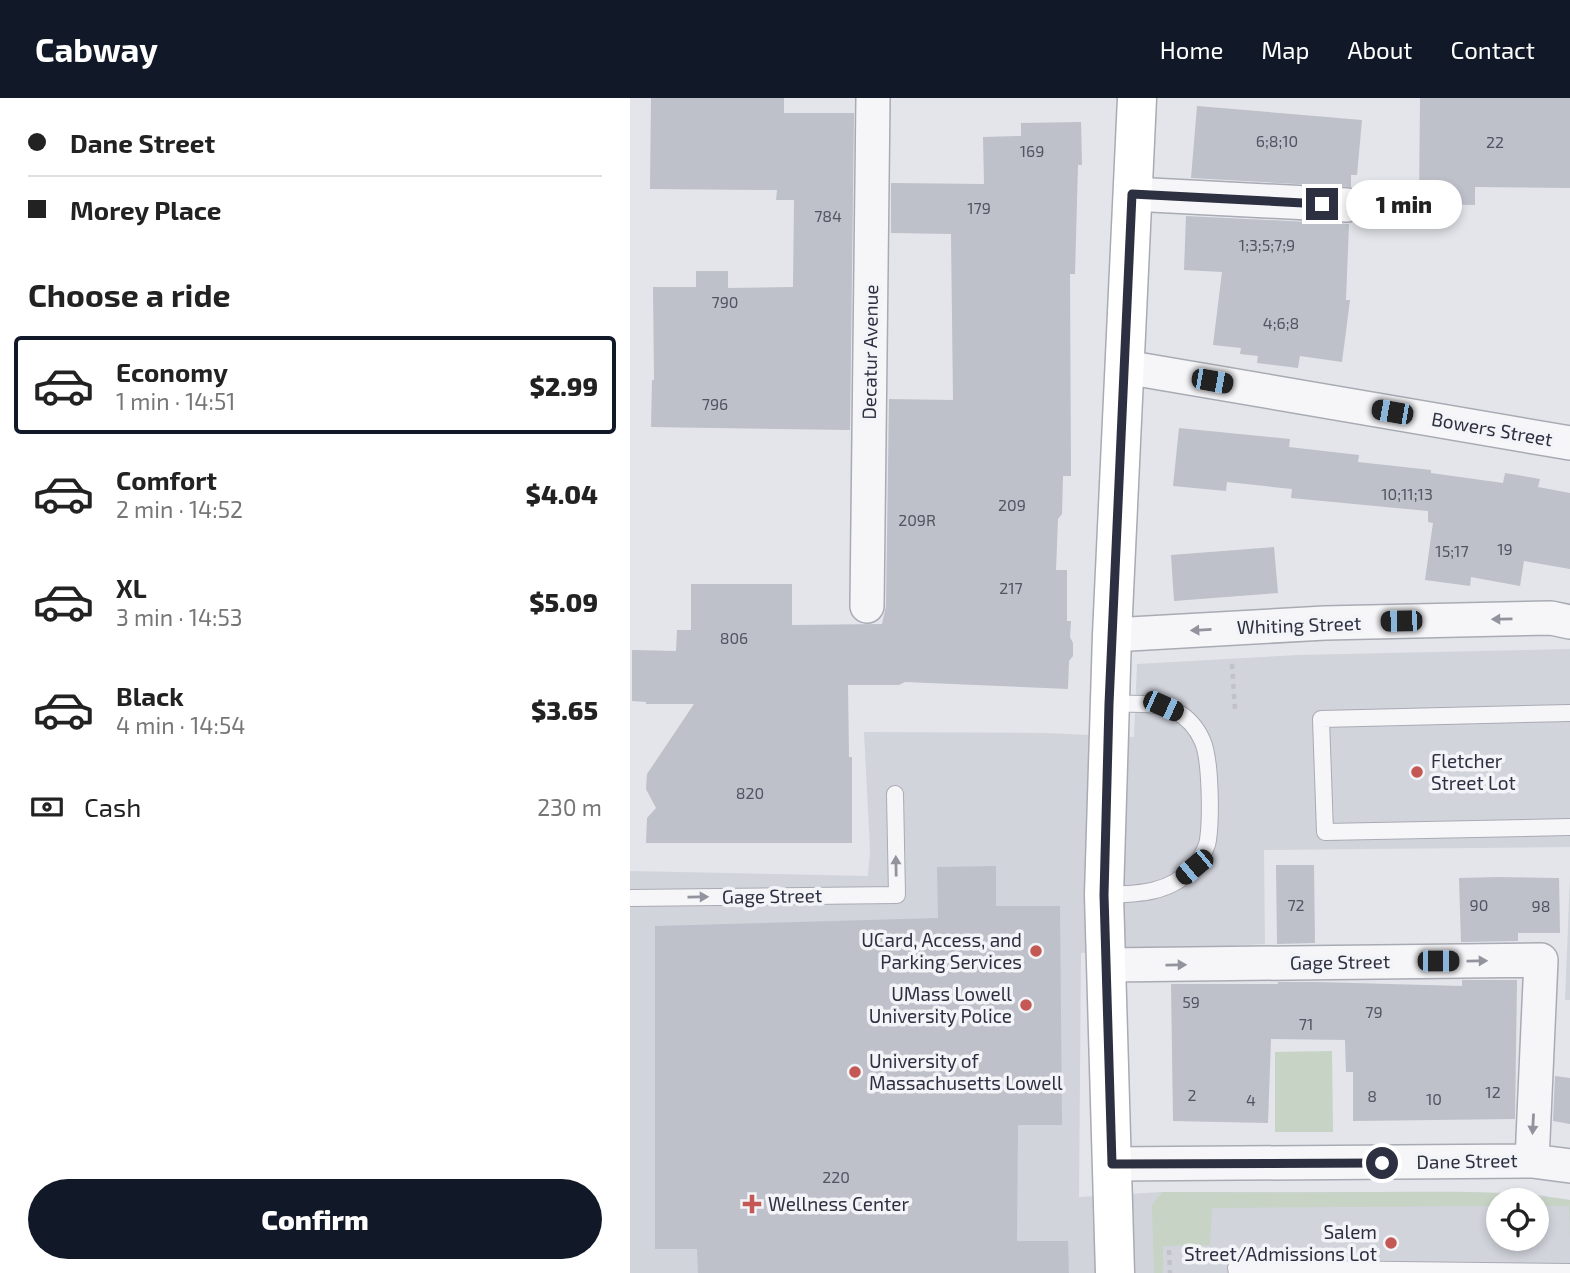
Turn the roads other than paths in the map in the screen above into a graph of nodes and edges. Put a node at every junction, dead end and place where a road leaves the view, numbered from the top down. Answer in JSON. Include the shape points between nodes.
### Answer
{"nodes":[{"id":1,"x":873,"y":98,"type":"edge"},
{"id":2,"x":1137,"y":98,"type":"edge"},
{"id":3,"x":1132,"y":194,"type":"junction"},
{"id":4,"x":1347,"y":205,"type":"dead end"},
{"id":5,"x":1125,"y":367,"type":"junction"},
{"id":6,"x":1570,"y":443,"type":"edge"},
{"id":7,"x":867,"y":606,"type":"dead end"},
{"id":8,"x":1570,"y":622,"type":"edge"},
{"id":9,"x":1112,"y":635,"type":"junction"},
{"id":10,"x":1109,"y":704,"type":"junction"},
{"id":11,"x":1570,"y":713,"type":"edge"},
{"id":12,"x":895,"y":794,"type":"dead end"},
{"id":13,"x":1570,"y":827,"type":"edge"},
{"id":14,"x":1104,"y":895,"type":"junction"},
{"id":15,"x":630,"y":898,"type":"edge"},
{"id":16,"x":1108,"y":965,"type":"junction"},
{"id":17,"x":1532,"y":1161,"type":"junction"},
{"id":18,"x":1112,"y":1164,"type":"junction"},
{"id":19,"x":1570,"y":1166,"type":"edge"},
{"id":20,"x":1570,"y":1272,"type":"edge"},
{"id":21,"x":1115,"y":1273,"type":"edge"},
{"id":22,"x":1237,"y":1273,"type":"edge"}],
"edges":[{"from":1,"to":7,"type":"street","name":"Decatur Avenue"},
{"from":2,"to":3,"type":"main road"},
{"from":3,"to":4,"type":"street"},
{"from":3,"to":5,"type":"main road"},
{"from":5,"to":6,"type":"street","name":"Bowers Street"},
{"from":5,"to":9,"type":"main road"},
{"from":8,"to":9,"type":"street","name":"Whiting Street","one_way":true,"via":[[1551,618],[1325,623]]},
{"from":9,"to":10,"type":"main road"},
{"from":10,"to":14,"type":"main road"},
{"from":10,"to":14,"type":"lane","via":[[1163,706],[1192,724],[1207,756],[1208,843],[1194,867],[1173,884],[1147,894]]},
{"from":11,"to":13,"type":"lane","via":[[1321,719],[1325,832]]},
{"from":15,"to":12,"type":"lane","name":"Gage Street","one_way":true,"via":[[897,895]]},
{"from":14,"to":16,"type":"main road"},
{"from":16,"to":17,"type":"street","name":"Gage Street","one_way":true,"via":[[1541,960]]},
{"from":16,"to":18,"type":"main road"},
{"from":17,"to":18,"type":"street","name":"Dane Street"},
{"from":17,"to":19,"type":"street","name":"Dane Street"},
{"from":18,"to":21,"type":"main road"},
{"from":20,"to":22,"type":"lane","via":[[1236,1268]]}]}
